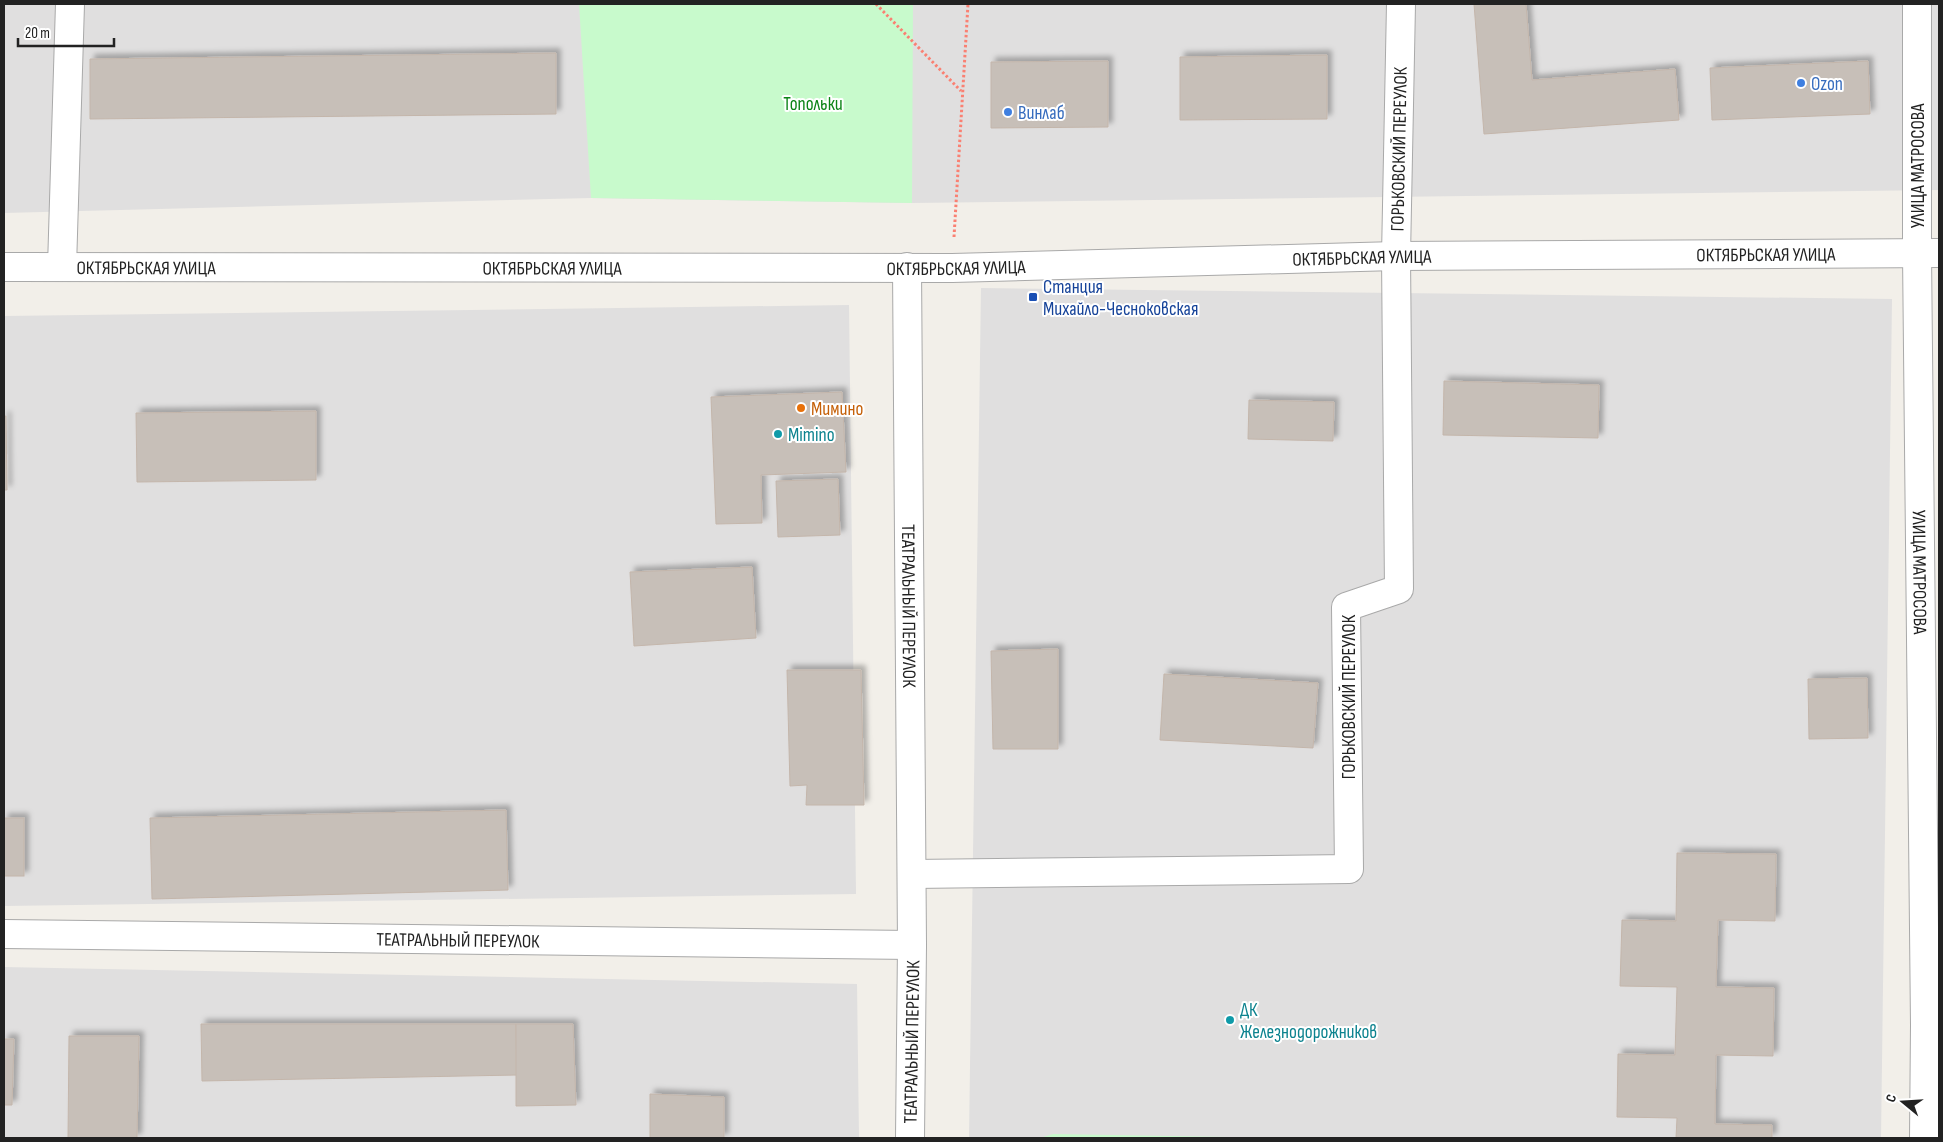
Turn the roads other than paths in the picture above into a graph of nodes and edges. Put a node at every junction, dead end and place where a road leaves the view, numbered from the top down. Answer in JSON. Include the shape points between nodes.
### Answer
{"nodes":[{"id":1,"x":70,"y":4,"type":"edge"},
{"id":2,"x":1400,"y":4,"type":"edge"},
{"id":3,"x":1917,"y":4,"type":"edge"},
{"id":4,"x":1928,"y":253,"type":"edge"},
{"id":5,"x":1396,"y":256,"type":"junction"},
{"id":6,"x":4,"y":267,"type":"edge"},
{"id":7,"x":62,"y":267,"type":"junction"},
{"id":8,"x":907,"y":267,"type":"junction"},
{"id":9,"x":912,"y":874,"type":"junction"},
{"id":10,"x":4,"y":934,"type":"edge"},
{"id":11,"x":912,"y":945,"type":"junction"},
{"id":12,"x":1932,"y":1022,"type":"edge"},
{"id":13,"x":910,"y":1138,"type":"edge"},
{"id":14,"x":1924,"y":1138,"type":"edge"}],
"edges":[{"from":1,"to":7,"type":"street"},
{"from":2,"to":5,"type":"street","name":"ГОРЬКОВСКИЙ ПЕРЕУЛОК"},
{"from":3,"to":4,"type":"street","name":"УЛИЦА МАТРОСОВА"},
{"from":4,"to":5,"type":"street","name":"ОКТЯБРЬСКАЯ УЛИЦА"},
{"from":4,"to":12,"type":"street","name":"УЛИЦА МАТРОСОВА"},
{"from":5,"to":8,"type":"street","name":"ОКТЯБРЬСКАЯ УЛИЦА"},
{"from":5,"to":9,"type":"street","name":"ГОРЬКОВСКИЙ ПЕРЕУЛОК","via":[[1399,589],[1346,607],[1349,869]]},
{"from":6,"to":7,"type":"street","name":"ОКТЯБРЬСКАЯ УЛИЦА"},
{"from":7,"to":8,"type":"street","name":"ОКТЯБРЬСКАЯ УЛИЦА"},
{"from":8,"to":9,"type":"street","name":"ТЕАТРАЛЬНЫЙ ПЕРЕУЛОК"},
{"from":9,"to":11,"type":"street","name":"ТЕАТРАЛЬНЫЙ ПЕРЕУЛОК"},
{"from":10,"to":11,"type":"street","name":"ТЕАТРАЛЬНЫЙ ПЕРЕУЛОК"},
{"from":11,"to":13,"type":"street","name":"ТЕАТРАЛЬНЫЙ ПЕРЕУЛОК"},
{"from":12,"to":14,"type":"street","name":"УЛИЦА МАТРОСОВА"}]}
